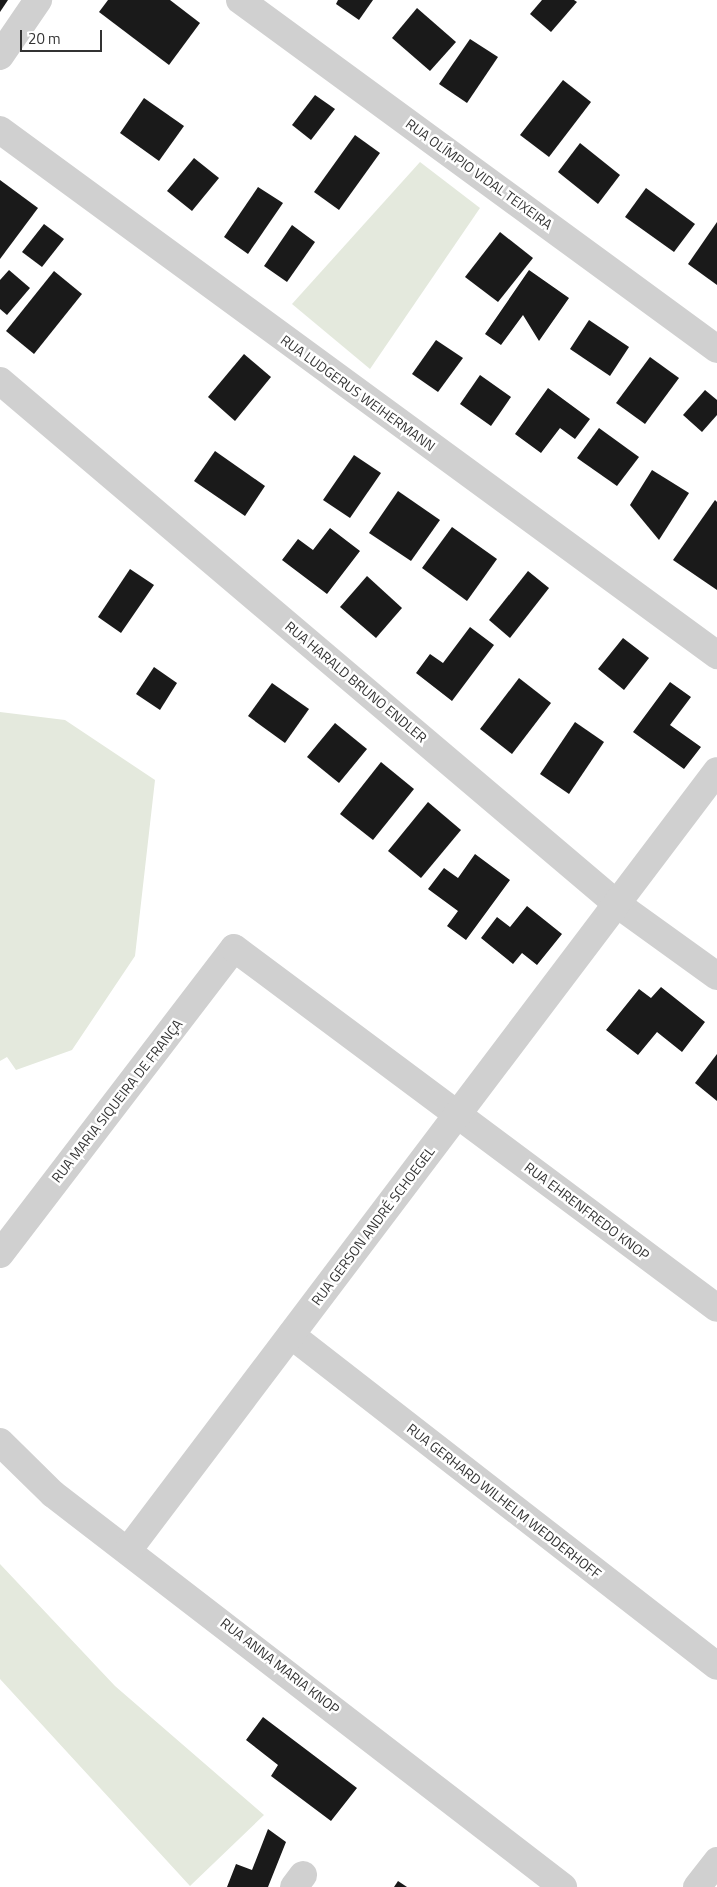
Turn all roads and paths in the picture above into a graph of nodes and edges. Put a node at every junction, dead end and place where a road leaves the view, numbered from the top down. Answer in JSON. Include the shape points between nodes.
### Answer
{"nodes":[{"id":1,"x":38,"y":0,"type":"edge"},
{"id":2,"x":240,"y":0,"type":"edge"},
{"id":3,"x":0,"y":56,"type":"edge"},
{"id":4,"x":0,"y":130,"type":"edge"},
{"id":5,"x":717,"y":349,"type":"edge"},
{"id":6,"x":0,"y":381,"type":"edge"},
{"id":7,"x":717,"y":655,"type":"edge"},
{"id":8,"x":717,"y":771,"type":"edge"},
{"id":9,"x":617,"y":904,"type":"junction"},
{"id":10,"x":234,"y":948,"type":"joint"},
{"id":11,"x":717,"y":976,"type":"edge"},
{"id":12,"x":457,"y":1114,"type":"junction"},
{"id":13,"x":0,"y":1254,"type":"edge"},
{"id":14,"x":717,"y":1308,"type":"edge"},
{"id":15,"x":291,"y":1335,"type":"junction"},
{"id":16,"x":0,"y":1442,"type":"edge"},
{"id":17,"x":129,"y":1549,"type":"junction"},
{"id":18,"x":717,"y":1666,"type":"edge"},
{"id":19,"x":717,"y":1861,"type":"edge"},
{"id":20,"x":563,"y":1887,"type":"edge"},
{"id":21,"x":697,"y":1887,"type":"edge"}],
"edges":[{"from":1,"to":3,"type":"street"},
{"from":2,"to":5,"type":"street","name":"RUA OLÍMPIO VIDAL TEIXEIRA"},
{"from":4,"to":7,"type":"street","name":"RUA LUDGERUS WEIHERMANN"},
{"from":6,"to":9,"type":"street","name":"RUA HARALD BRUNO ENDLER"},
{"from":8,"to":9,"type":"street","name":"RUA GERSON ANDRÉ SCHOEGEL"},
{"from":9,"to":11,"type":"street","name":"RUA HARALD BRUNO ENDLER"},
{"from":9,"to":12,"type":"street","name":"RUA GERSON ANDRÉ SCHOEGEL"},
{"from":10,"to":12,"type":"street","name":"RUA EHRENFREDO KNOP"},
{"from":10,"to":13,"type":"street","name":"RUA MARIA SIQUEIRA DE FRANÇA"},
{"from":12,"to":14,"type":"street","name":"RUA EHRENFREDO KNOP"},
{"from":12,"to":15,"type":"street","name":"RUA GERSON ANDRÉ SCHOEGEL"},
{"from":15,"to":17,"type":"street","name":"RUA GERSON ANDRÉ SCHOEGEL"},
{"from":15,"to":18,"type":"street","name":"RUA GERHARD WILHELM WEDDERHOFF"},
{"from":16,"to":17,"type":"street","name":"RUA ANNA MARIA KNOP","via":[[53,1494]]},
{"from":17,"to":20,"type":"street","name":"RUA ANNA MARIA KNOP"},
{"from":19,"to":21,"type":"street"}]}
